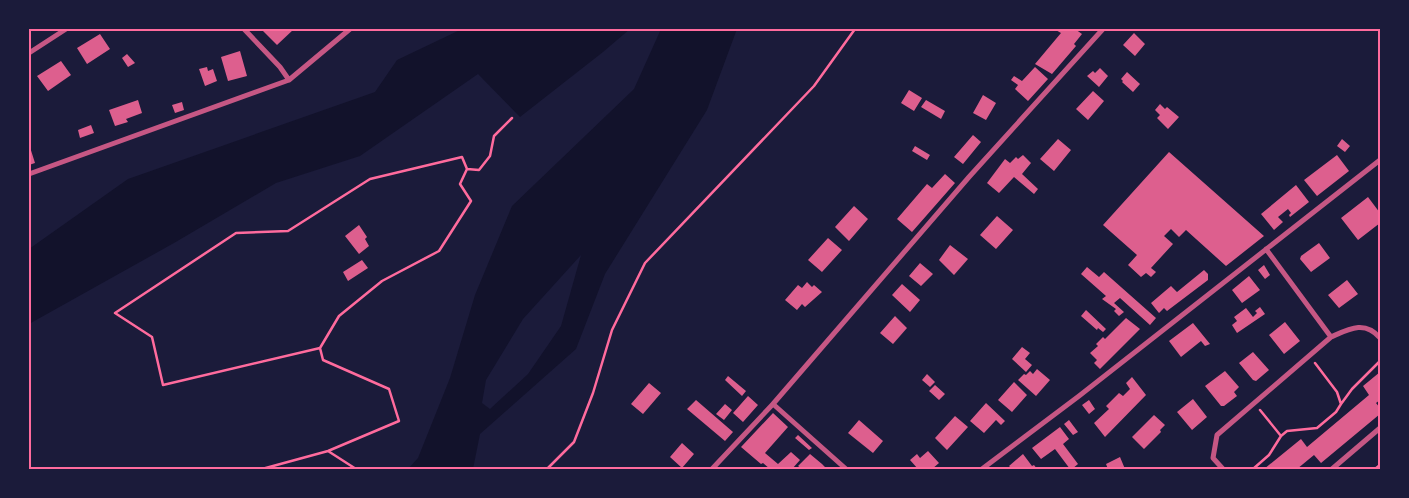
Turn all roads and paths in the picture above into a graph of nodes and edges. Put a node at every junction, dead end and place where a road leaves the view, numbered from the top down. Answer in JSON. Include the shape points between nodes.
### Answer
{"nodes":[{"id":1,"x":66,"y":29,"type":"edge"},
{"id":2,"x":244,"y":29,"type":"edge"},
{"id":3,"x":350,"y":29,"type":"edge"},
{"id":4,"x":855,"y":29,"type":"edge"},
{"id":5,"x":1103,"y":29,"type":"edge"},
{"id":6,"x":29,"y":53,"type":"edge"},
{"id":7,"x":289,"y":80,"type":"junction"},
{"id":8,"x":512,"y":118,"type":"dead end"},
{"id":9,"x":1380,"y":160,"type":"edge"},
{"id":10,"x":467,"y":169,"type":"junction"},
{"id":11,"x":29,"y":174,"type":"edge"},
{"id":12,"x":1266,"y":250,"type":"junction"},
{"id":13,"x":1331,"y":337,"type":"junction"},
{"id":14,"x":1380,"y":338,"type":"edge"},
{"id":15,"x":320,"y":348,"type":"junction"},
{"id":16,"x":1309,"y":356,"type":"junction"},
{"id":17,"x":1380,"y":361,"type":"edge"},
{"id":18,"x":1254,"y":403,"type":"junction"},
{"id":19,"x":773,"y":404,"type":"junction"},
{"id":20,"x":1341,"y":404,"type":"junction"},
{"id":21,"x":1380,"y":428,"type":"edge"},
{"id":22,"x":1281,"y":436,"type":"junction"},
{"id":23,"x":328,"y":451,"type":"junction"},
{"id":24,"x":1380,"y":464,"type":"edge"},
{"id":25,"x":262,"y":469,"type":"edge"},
{"id":26,"x":356,"y":469,"type":"edge"},
{"id":27,"x":547,"y":469,"type":"edge"},
{"id":28,"x":712,"y":469,"type":"edge"},
{"id":29,"x":846,"y":469,"type":"edge"},
{"id":30,"x":982,"y":469,"type":"edge"},
{"id":31,"x":1222,"y":469,"type":"edge"},
{"id":32,"x":1253,"y":469,"type":"edge"},
{"id":33,"x":1332,"y":469,"type":"edge"},
{"id":34,"x":1375,"y":469,"type":"edge"}],
"edges":[{"from":1,"to":6,"type":"street"},
{"from":2,"to":7,"type":"street"},
{"from":3,"to":7,"type":"street"},
{"from":4,"to":27,"type":"path","via":[[814,86],[645,263],[612,330],[574,442]]},
{"from":5,"to":19,"type":"street","via":[[969,177]]},
{"from":7,"to":11,"type":"street"},
{"from":8,"to":10,"type":"path","via":[[494,136],[490,156],[480,170]]},
{"from":9,"to":12,"type":"street"},
{"from":10,"to":15,"type":"path","via":[[460,184],[471,201],[439,251],[382,281],[368,292],[339,316]]},
{"from":10,"to":15,"type":"path","via":[[462,157],[370,179],[288,231],[236,233],[115,313],[152,337],[163,385]]},
{"from":12,"to":13,"type":"street"},
{"from":12,"to":30,"type":"street"},
{"from":13,"to":14,"type":"street","via":[[1353,327],[1374,331]]},
{"from":13,"to":16,"type":"street"},
{"from":15,"to":23,"type":"path","via":[[323,360],[389,389],[398,421]]},
{"from":16,"to":18,"type":"street"},
{"from":16,"to":20,"type":"path","via":[[1337,392]]},
{"from":17,"to":20,"type":"path"},
{"from":18,"to":22,"type":"path"},
{"from":18,"to":31,"type":"street","via":[[1217,435],[1213,458]]},
{"from":19,"to":28,"type":"street"},
{"from":19,"to":29,"type":"street"},
{"from":20,"to":22,"type":"path","via":[[1317,428],[1287,431]]},
{"from":21,"to":33,"type":"street"},
{"from":22,"to":32,"type":"path"},
{"from":23,"to":25,"type":"path"},
{"from":23,"to":26,"type":"path"},
{"from":24,"to":34,"type":"path"}]}
